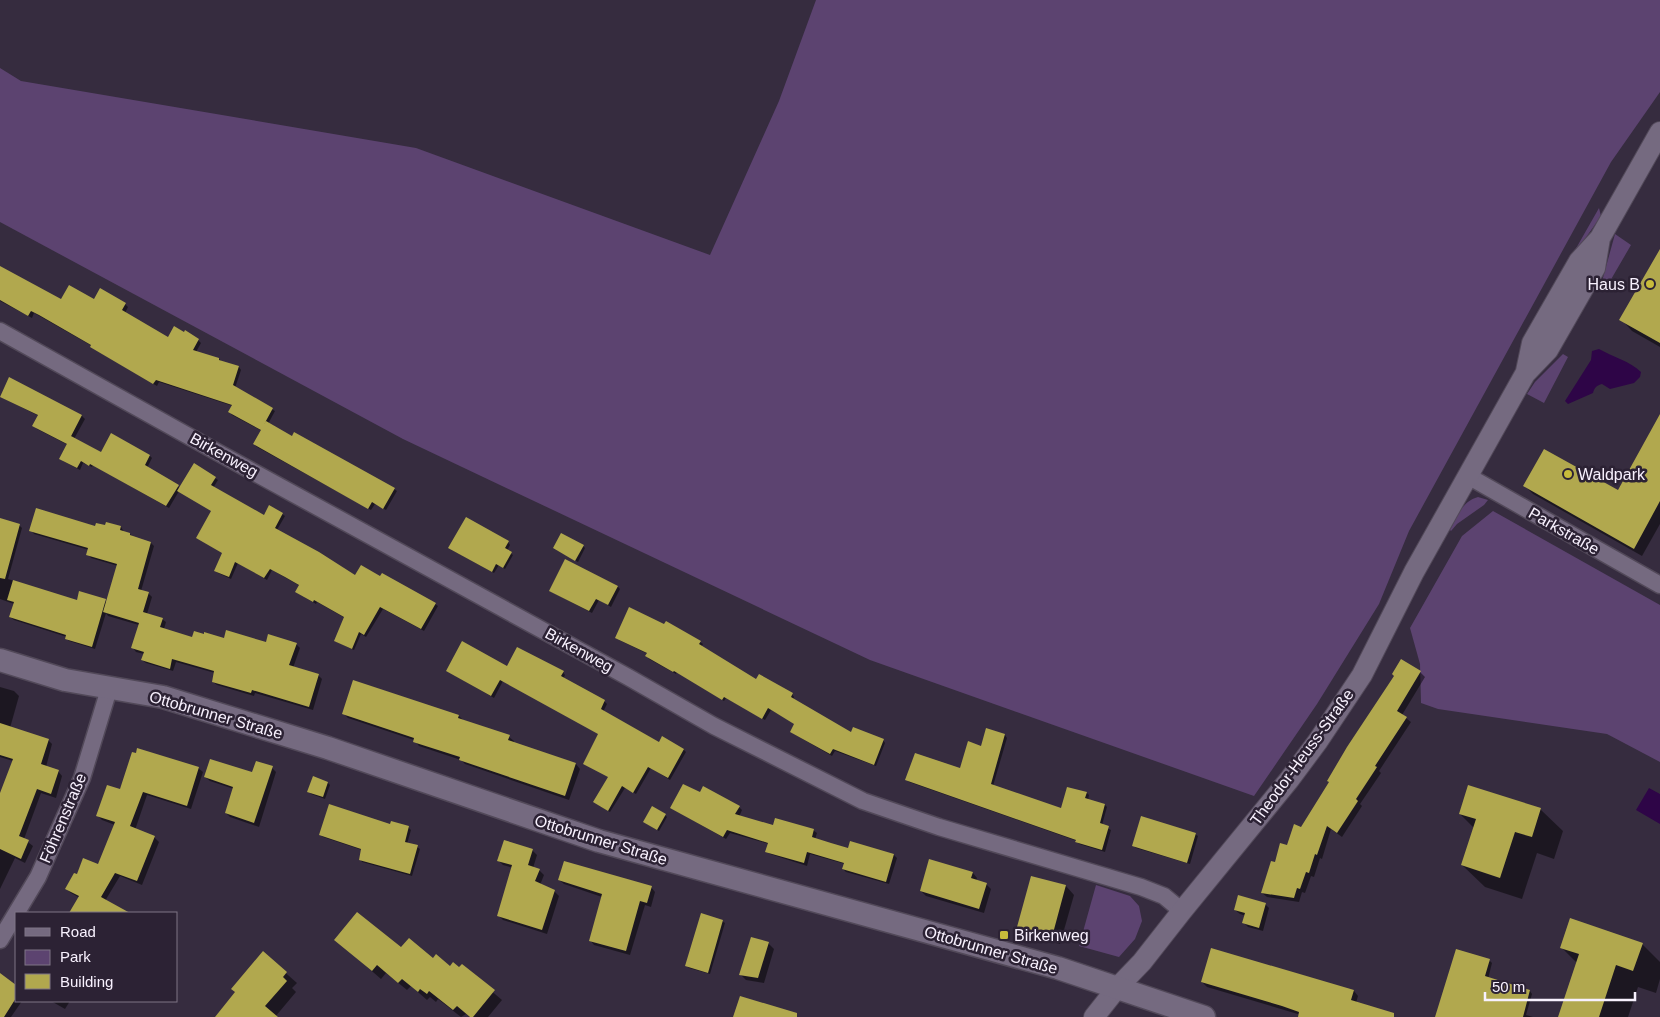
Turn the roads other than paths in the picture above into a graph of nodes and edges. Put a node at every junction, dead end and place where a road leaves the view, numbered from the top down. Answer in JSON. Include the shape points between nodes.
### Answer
{"nodes":[{"id":1,"x":1660,"y":132,"type":"edge"},
{"id":2,"x":0,"y":331,"type":"edge"},
{"id":3,"x":1468,"y":476,"type":"junction"},
{"id":4,"x":1660,"y":586,"type":"edge"},
{"id":5,"x":0,"y":660,"type":"edge"},
{"id":6,"x":109,"y":689,"type":"junction"},
{"id":7,"x":1182,"y":911,"type":"junction"},
{"id":8,"x":17,"y":912,"type":"edge"},
{"id":9,"x":15,"y":915,"type":"edge"},
{"id":10,"x":0,"y":940,"type":"edge"},
{"id":11,"x":1117,"y":988,"type":"junction"},
{"id":12,"x":1094,"y":1017,"type":"edge"},
{"id":13,"x":1204,"y":1017,"type":"edge"}],
"edges":[{"from":1,"to":3,"type":"street","name":"Theodor-Heuss-Straße","via":[[1600,238],[1595,268],[1548,350],[1526,371]]},
{"from":2,"to":7,"type":"street","name":"Birkenweg","via":[[714,726],[863,801],[1141,887],[1164,896]]},
{"from":3,"to":4,"type":"street","name":"Parkstraße"},
{"from":3,"to":7,"type":"street","name":"Theodor-Heuss-Straße","via":[[1414,572],[1362,675],[1289,780]]},
{"from":5,"to":6,"type":"main road","name":"Ottobrunner Straße","via":[[65,680]]},
{"from":6,"to":8,"type":"street","name":"Föhrenstraße","via":[[82,778],[38,877]]},
{"from":6,"to":11,"type":"main road","name":"Ottobrunner Straße","via":[[163,697],[328,748],[598,841],[996,951]]},
{"from":7,"to":11,"type":"street","name":"Theodor-Heuss-Straße"},
{"from":9,"to":10,"type":"street","name":"Föhrenstraße"},
{"from":11,"to":12,"type":"street","name":"Theodor-Heuss-Straße"},
{"from":11,"to":13,"type":"main road","name":"Ottobrunner Straße"}]}
